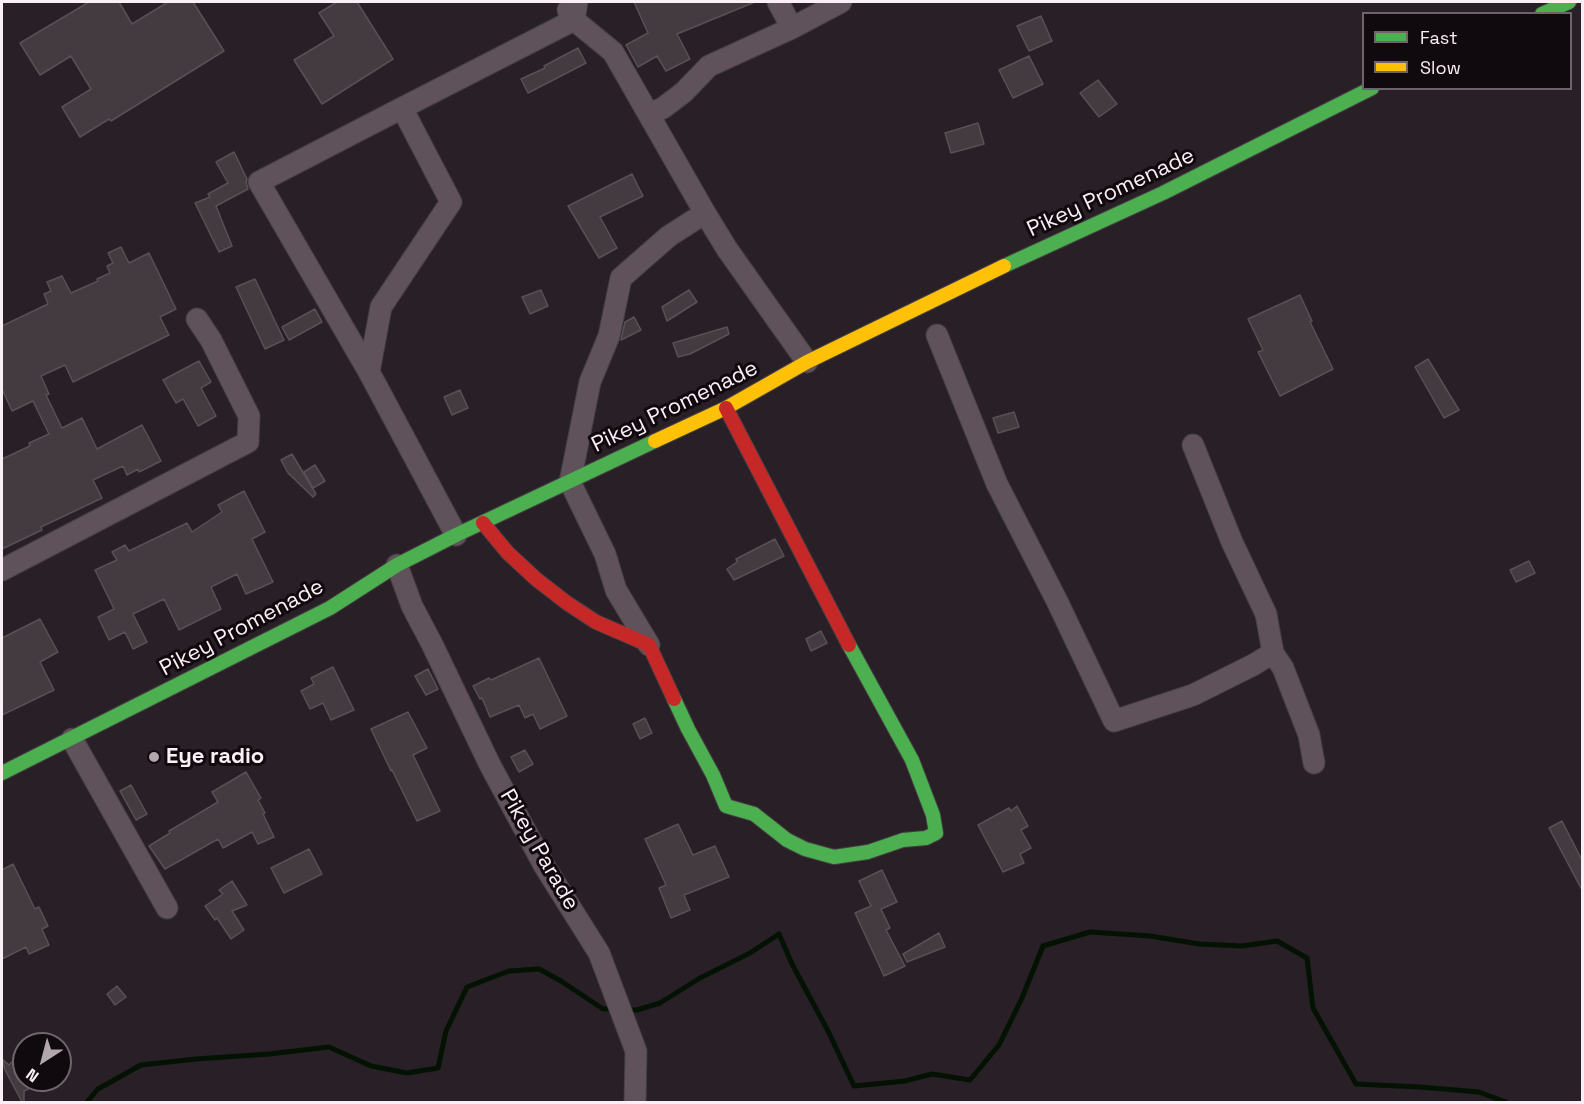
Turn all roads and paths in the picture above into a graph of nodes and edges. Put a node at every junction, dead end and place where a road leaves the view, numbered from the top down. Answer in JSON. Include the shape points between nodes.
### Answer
{"nodes":[{"id":1,"x":563,"y":2,"type":"edge"},
{"id":2,"x":778,"y":2,"type":"edge"},
{"id":3,"x":841,"y":2,"type":"edge"},
{"id":4,"x":1569,"y":2,"type":"edge"},
{"id":5,"x":1545,"y":8,"type":"edge"},
{"id":6,"x":576,"y":11,"type":"edge"},
{"id":7,"x":792,"y":28,"type":"junction"},
{"id":8,"x":1368,"y":90,"type":"edge"},
{"id":9,"x":402,"y":108,"type":"junction"},
{"id":10,"x":649,"y":114,"type":"junction"},
{"id":11,"x":705,"y":213,"type":"junction"},
{"id":12,"x":197,"y":319,"type":"dead end"},
{"id":13,"x":937,"y":335,"type":"dead end"},
{"id":14,"x":807,"y":362,"type":"junction"},
{"id":15,"x":369,"y":372,"type":"junction"},
{"id":16,"x":726,"y":408,"type":"junction"},
{"id":17,"x":1193,"y":445,"type":"dead end"},
{"id":18,"x":570,"y":482,"type":"junction"},
{"id":19,"x":483,"y":523,"type":"junction"},
{"id":20,"x":456,"y":535,"type":"junction"},
{"id":21,"x":397,"y":565,"type":"junction"},
{"id":22,"x":2,"y":570,"type":"edge"},
{"id":23,"x":648,"y":645,"type":"junction"},
{"id":24,"x":1273,"y":653,"type":"junction"},
{"id":25,"x":72,"y":739,"type":"junction"},
{"id":26,"x":1314,"y":763,"type":"dead end"},
{"id":27,"x":2,"y":773,"type":"edge"},
{"id":28,"x":167,"y":908,"type":"dead end"},
{"id":29,"x":635,"y":1102,"type":"edge"}],
"edges":[{"from":1,"to":6,"type":"street"},
{"from":2,"to":7,"type":"street"},
{"from":3,"to":7,"type":"street"},
{"from":4,"to":5,"type":"street"},
{"from":6,"to":9,"type":"street"},
{"from":6,"to":10,"type":"street","via":[[613,52]]},
{"from":7,"to":10,"type":"street","via":[[709,66],[684,92]]},
{"from":8,"to":14,"type":"street","name":"Pikey Promenade","via":[[1163,193]]},
{"from":9,"to":15,"type":"street","via":[[451,202],[381,307]]},
{"from":9,"to":15,"type":"street","via":[[259,182]]},
{"from":10,"to":11,"type":"street"},
{"from":11,"to":14,"type":"street"},
{"from":11,"to":18,"type":"street","via":[[669,236],[621,278],[609,336],[590,382]]},
{"from":12,"to":22,"type":"street","via":[[249,416],[248,442]]},
{"from":13,"to":24,"type":"street","via":[[997,484],[1114,721],[1193,695]]},
{"from":14,"to":16,"type":"street","name":"Pikey Promenade"},
{"from":15,"to":20,"type":"street"},
{"from":16,"to":18,"type":"street","name":"Pikey Promenade"},
{"from":16,"to":23,"type":"street","via":[[912,760],[933,814],[936,833],[868,852],[834,856],[805,849],[754,814],[726,806]]},
{"from":17,"to":24,"type":"street","via":[[1266,614]]},
{"from":18,"to":19,"type":"street","name":"Pikey Promenade"},
{"from":18,"to":23,"type":"street","via":[[605,554],[616,590]]},
{"from":19,"to":20,"type":"street","name":"Pikey Promenade"},
{"from":19,"to":23,"type":"street","via":[[508,553],[567,603],[596,622]]},
{"from":20,"to":21,"type":"street","name":"Pikey Promenade"},
{"from":21,"to":25,"type":"street","name":"Pikey Promenade","via":[[330,608]]},
{"from":21,"to":29,"type":"street","name":"Pikey Parade","via":[[412,606],[490,765],[544,867],[599,953],[636,1051]]},
{"from":24,"to":26,"type":"street","via":[[1283,668],[1309,735]]},
{"from":25,"to":27,"type":"street","name":"Pikey Promenade"},
{"from":25,"to":28,"type":"street"}]}
